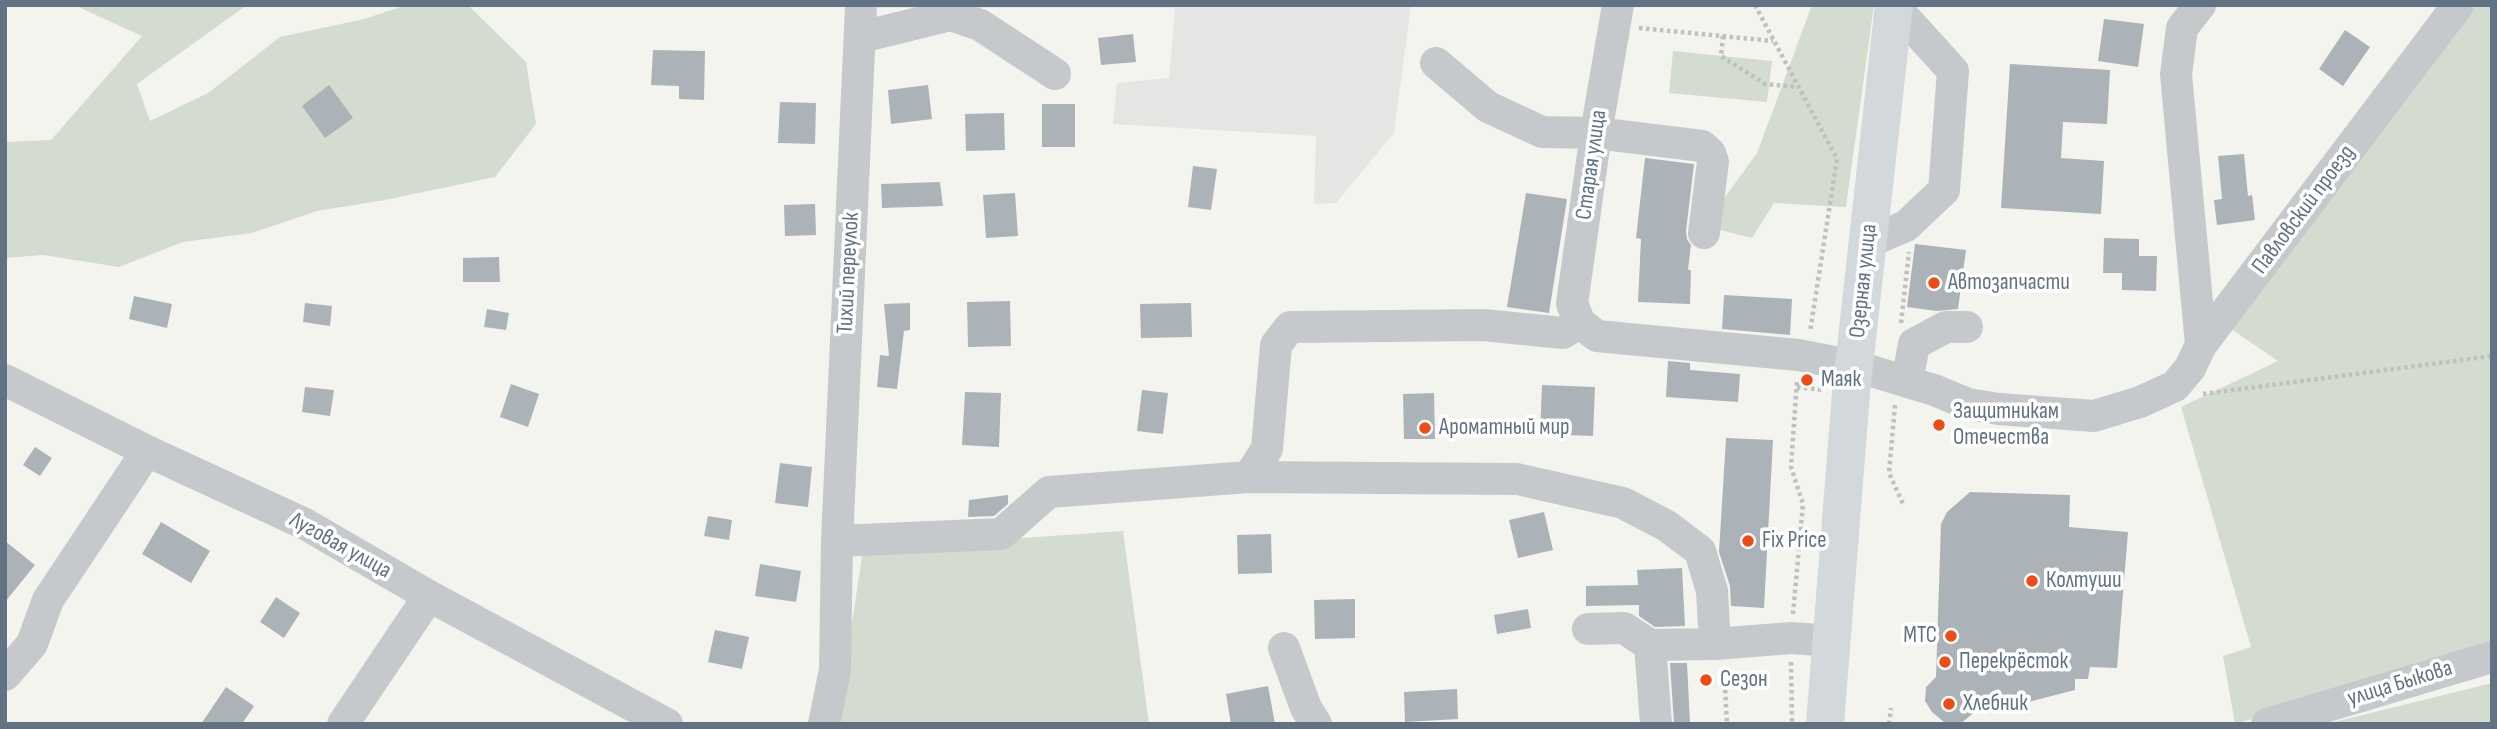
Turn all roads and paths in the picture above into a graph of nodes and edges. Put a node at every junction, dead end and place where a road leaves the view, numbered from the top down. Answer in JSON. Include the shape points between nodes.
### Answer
{"nodes":[{"id":1,"x":862,"y":5,"type":"edge"},
{"id":2,"x":1755,"y":5,"type":"edge"},
{"id":3,"x":2200,"y":5,"type":"edge"},
{"id":4,"x":2458,"y":5,"type":"edge"},
{"id":5,"x":1894,"y":6,"type":"edge"},
{"id":6,"x":1616,"y":15,"type":"edge"},
{"id":7,"x":1723,"y":36,"type":"junction"},
{"id":8,"x":861,"y":37,"type":"junction"},
{"id":9,"x":1774,"y":41,"type":"junction"},
{"id":10,"x":1436,"y":63,"type":"dead end"},
{"id":11,"x":1055,"y":74,"type":"dead end"},
{"id":12,"x":1798,"y":87,"type":"junction"},
{"id":13,"x":1596,"y":133,"type":"junction"},
{"id":14,"x":1704,"y":233,"type":"dead end"},
{"id":15,"x":1868,"y":242,"type":"junction"},
{"id":16,"x":1580,"y":323,"type":"junction"},
{"id":17,"x":1967,"y":327,"type":"dead end"},
{"id":18,"x":2201,"y":345,"type":"junction"},
{"id":19,"x":1802,"y":356,"type":"junction"},
{"id":20,"x":2492,"y":356,"type":"edge"},
{"id":21,"x":1855,"y":366,"type":"junction"},
{"id":22,"x":5,"y":380,"type":"edge"},
{"id":23,"x":1908,"y":382,"type":"junction"},
{"id":24,"x":2194,"y":395,"type":"dead end"},
{"id":25,"x":147,"y":451,"type":"junction"},
{"id":26,"x":1249,"y":477,"type":"junction"},
{"id":27,"x":837,"y":541,"type":"junction"},
{"id":28,"x":429,"y":596,"type":"junction"},
{"id":29,"x":1588,"y":629,"type":"dead end"},
{"id":30,"x":1791,"y":638,"type":"junction"},
{"id":31,"x":1833,"y":641,"type":"junction"},
{"id":32,"x":1719,"y":644,"type":"junction"},
{"id":33,"x":1650,"y":645,"type":"junction"},
{"id":34,"x":1284,"y":648,"type":"dead end"},
{"id":35,"x":2492,"y":657,"type":"edge"},
{"id":36,"x":5,"y":675,"type":"edge"},
{"id":37,"x":1891,"y":708,"type":"dead end"},
{"id":38,"x":343,"y":724,"type":"edge"},
{"id":39,"x":667,"y":724,"type":"edge"},
{"id":40,"x":824,"y":724,"type":"edge"},
{"id":41,"x":1316,"y":724,"type":"edge"},
{"id":42,"x":1656,"y":724,"type":"edge"},
{"id":43,"x":1727,"y":724,"type":"edge"},
{"id":44,"x":1792,"y":724,"type":"edge"},
{"id":45,"x":1825,"y":724,"type":"edge"},
{"id":46,"x":1889,"y":724,"type":"edge"},
{"id":47,"x":2267,"y":724,"type":"edge"}],
"edges":[{"from":1,"to":8,"type":"street","name":"Тихий переулок"},
{"from":2,"to":9,"type":"path"},
{"from":3,"to":18,"type":"street","via":[[2182,28],[2176,74]]},
{"from":4,"to":18,"type":"street","name":"Павловский проезд"},
{"from":5,"to":15,"type":"main road","name":"Озерная улица"},
{"from":5,"to":15,"type":"street","via":[[1953,71],[1944,191],[1906,226]]},
{"from":6,"to":7,"type":"path"},
{"from":6,"to":13,"type":"street","name":"Старая улица"},
{"from":7,"to":9,"type":"path"},
{"from":7,"to":12,"type":"path","via":[[1721,56],[1765,84]]},
{"from":8,"to":11,"type":"street","via":[[951,15],[981,24]]},
{"from":8,"to":27,"type":"street","name":"Тихий переулок"},
{"from":9,"to":12,"type":"path"},
{"from":10,"to":13,"type":"street","via":[[1488,107],[1542,132]]},
{"from":12,"to":19,"type":"path","via":[[1836,159]]},
{"from":13,"to":14,"type":"street","via":[[1702,146],[1710,153],[1713,162]]},
{"from":13,"to":16,"type":"street","name":"Старая улица","via":[[1572,304]]},
{"from":15,"to":21,"type":"main road","name":"Озерная улица"},
{"from":16,"to":19,"type":"street","name":"Павловский проезд","via":[[1597,336]]},
{"from":16,"to":26,"type":"street","via":[[1563,333],[1483,325],[1290,327],[1276,345],[1267,449]]},
{"from":17,"to":23,"type":"street","via":[[1946,327],[1914,344]]},
{"from":18,"to":23,"type":"street","name":"Павловский проезд","via":[[2175,386],[2094,416],[1968,404]]},
{"from":19,"to":21,"type":"street","name":"Павловский проезд"},
{"from":19,"to":30,"type":"path","via":[[1791,467],[1803,504]]},
{"from":20,"to":24,"type":"path"},
{"from":21,"to":23,"type":"street","name":"Павловский проезд"},
{"from":21,"to":31,"type":"main road","name":"Озерная улица"},
{"from":22,"to":25,"type":"street","name":"Луговая улица"},
{"from":25,"to":28,"type":"street","name":"Луговая улица","via":[[305,524]]},
{"from":25,"to":36,"type":"street","via":[[48,600],[32,644]]},
{"from":26,"to":27,"type":"street","via":[[1049,492],[1002,534]]},
{"from":26,"to":32,"type":"street","via":[[1517,479],[1623,503],[1667,526],[1700,551],[1712,591]]},
{"from":27,"to":40,"type":"street","via":[[835,670]]},
{"from":28,"to":38,"type":"street"},
{"from":28,"to":39,"type":"street","name":"Луговая улица"},
{"from":29,"to":33,"type":"street","via":[[1624,628]]},
{"from":30,"to":31,"type":"street"},
{"from":30,"to":32,"type":"street"},
{"from":30,"to":44,"type":"path"},
{"from":31,"to":45,"type":"main road","name":"Озерная улица"},
{"from":32,"to":33,"type":"street"},
{"from":32,"to":43,"type":"path"},
{"from":33,"to":42,"type":"street"},
{"from":34,"to":41,"type":"street"},
{"from":35,"to":47,"type":"street","name":"улица Быкова"},
{"from":37,"to":46,"type":"path"}]}
